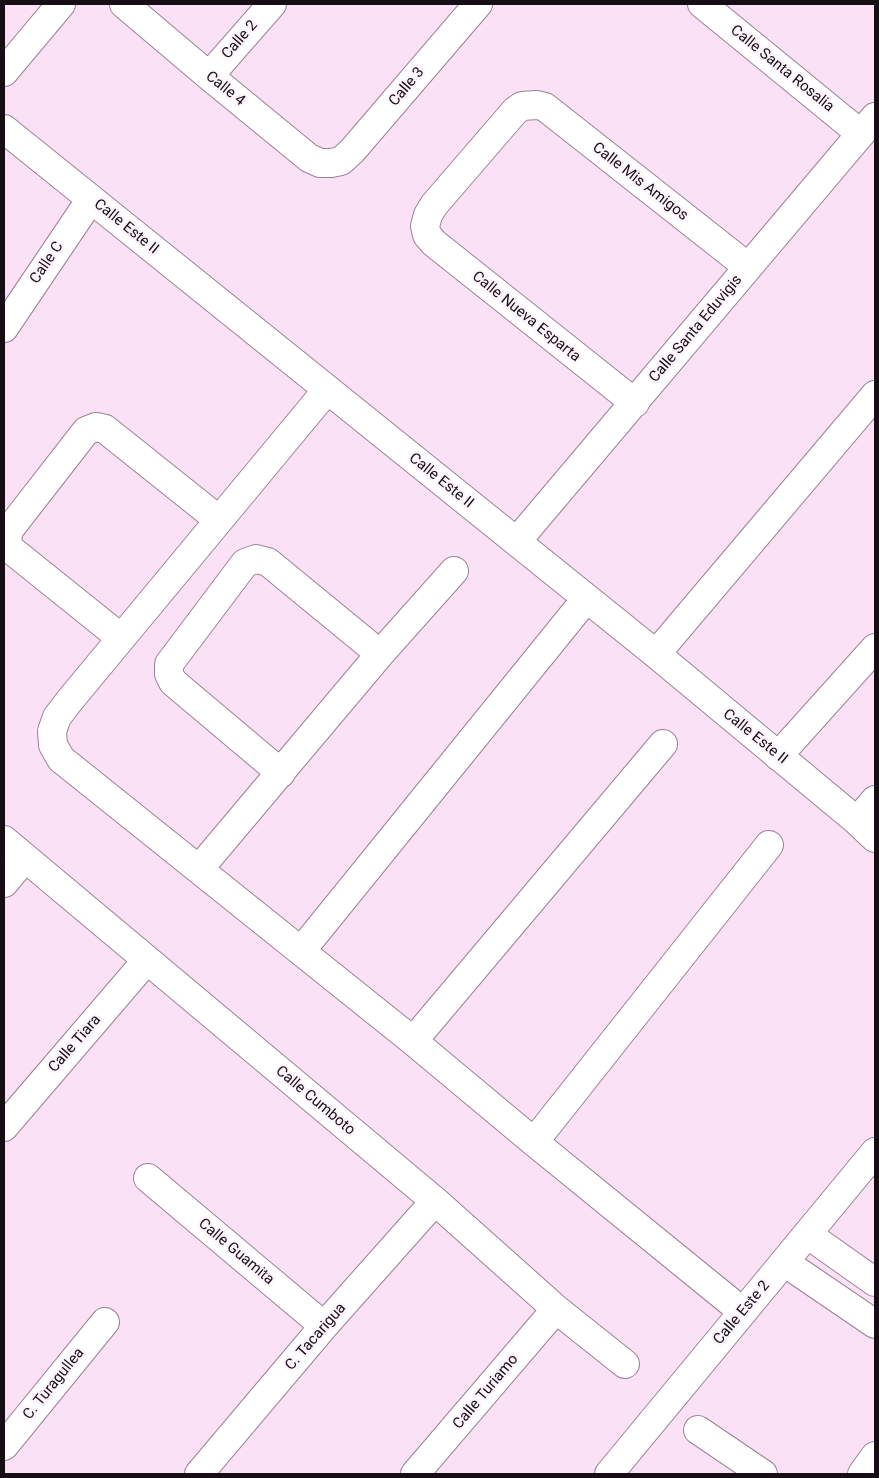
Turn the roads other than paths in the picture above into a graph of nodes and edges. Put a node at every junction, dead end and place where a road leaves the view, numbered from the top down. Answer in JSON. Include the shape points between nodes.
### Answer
{"nodes":[{"id":1,"x":61,"y":4,"type":"edge"},
{"id":2,"x":124,"y":4,"type":"edge"},
{"id":3,"x":272,"y":4,"type":"edge"},
{"id":4,"x":478,"y":4,"type":"edge"},
{"id":5,"x":702,"y":4,"type":"edge"},
{"id":6,"x":4,"y":72,"type":"edge"},
{"id":7,"x":209,"y":76,"type":"junction"},
{"id":8,"x":868,"y":126,"type":"edge"},
{"id":9,"x":4,"y":129,"type":"edge"},
{"id":10,"x":331,"y":163,"type":"joint"},
{"id":11,"x":91,"y":199,"type":"junction"},
{"id":12,"x":425,"y":226,"type":"joint"},
{"id":13,"x":748,"y":267,"type":"junction"},
{"id":14,"x":6,"y":319,"type":"edge"},
{"id":15,"x":328,"y":390,"type":"junction"},
{"id":16,"x":875,"y":395,"type":"edge"},
{"id":17,"x":634,"y":403,"type":"junction"},
{"id":18,"x":219,"y":520,"type":"junction"},
{"id":19,"x":517,"y":541,"type":"junction"},
{"id":20,"x":454,"y":571,"type":"dead end"},
{"id":21,"x":586,"y":599,"type":"junction"},
{"id":22,"x":121,"y":638,"type":"junction"},
{"id":23,"x":875,"y":648,"type":"edge"},
{"id":24,"x":380,"y":654,"type":"junction"},
{"id":25,"x":656,"y":654,"type":"junction"},
{"id":26,"x":663,"y":744,"type":"dead end"},
{"id":27,"x":778,"y":756,"type":"junction"},
{"id":28,"x":281,"y":772,"type":"junction"},
{"id":29,"x":875,"y":800,"type":"edge"},
{"id":30,"x":866,"y":829,"type":"edge"},
{"id":31,"x":4,"y":840,"type":"edge"},
{"id":32,"x":769,"y":845,"type":"dead end"},
{"id":33,"x":25,"y":858,"type":"junction"},
{"id":34,"x":199,"y":869,"type":"junction"},
{"id":35,"x":4,"y":883,"type":"edge"},
{"id":36,"x":301,"y":951,"type":"junction"},
{"id":37,"x":147,"y":960,"type":"junction"},
{"id":38,"x":413,"y":1041,"type":"junction"},
{"id":39,"x":4,"y":1127,"type":"edge"},
{"id":40,"x":534,"y":1142,"type":"junction"},
{"id":41,"x":875,"y":1152,"type":"edge"},
{"id":42,"x":148,"y":1178,"type":"dead end"},
{"id":43,"x":434,"y":1201,"type":"junction"},
{"id":44,"x":807,"y":1234,"type":"junction"},
{"id":45,"x":784,"y":1262,"type":"junction"},
{"id":46,"x":875,"y":1282,"type":"edge"},
{"id":47,"x":556,"y":1309,"type":"junction"},
{"id":48,"x":743,"y":1312,"type":"junction"},
{"id":49,"x":105,"y":1322,"type":"dead end"},
{"id":50,"x":875,"y":1324,"type":"edge"},
{"id":51,"x":324,"y":1326,"type":"junction"},
{"id":52,"x":625,"y":1364,"type":"dead end"},
{"id":53,"x":698,"y":1430,"type":"dead end"},
{"id":54,"x":4,"y":1446,"type":"edge"},
{"id":55,"x":875,"y":1456,"type":"edge"},
{"id":56,"x":199,"y":1474,"type":"edge"},
{"id":57,"x":415,"y":1474,"type":"edge"},
{"id":58,"x":609,"y":1474,"type":"edge"},
{"id":59,"x":762,"y":1474,"type":"edge"},
{"id":60,"x":862,"y":1474,"type":"edge"}],
"edges":[{"from":1,"to":6,"type":"street"},
{"from":2,"to":7,"type":"street","name":"Calle 4"},
{"from":3,"to":7,"type":"street","name":"Calle 2"},
{"from":4,"to":10,"type":"street","name":"Calle 3","via":[[352,151]]},
{"from":5,"to":8,"type":"street","name":"Calle Santa Rosalia"},
{"from":7,"to":10,"type":"street","name":"Calle 4","via":[[309,158]]},
{"from":8,"to":13,"type":"street","name":"Calle Santa Eduvigis"},
{"from":9,"to":11,"type":"street","name":"Calle Este II"},
{"from":11,"to":14,"type":"street","name":"Calle C"},
{"from":11,"to":15,"type":"street","name":"Calle Este II"},
{"from":12,"to":13,"type":"street","name":"Calle Mis Amigos","via":[[434,205],[516,111],[529,104],[545,107]]},
{"from":12,"to":17,"type":"street","name":"Calle Nueva Esparta","via":[[434,243]]},
{"from":13,"to":17,"type":"street","name":"Calle Santa Eduvigis"},
{"from":15,"to":18,"type":"street"},
{"from":15,"to":19,"type":"street","name":"Calle Este II"},
{"from":16,"to":25,"type":"street"},
{"from":17,"to":19,"type":"street","name":"Calle Santa Eduvigis"},
{"from":18,"to":22,"type":"street"},
{"from":18,"to":22,"type":"street","via":[[105,429],[96,427],[86,431],[9,530],[7,539],[9,548]]},
{"from":19,"to":21,"type":"street","name":"Calle Este II"},
{"from":20,"to":24,"type":"street"},
{"from":21,"to":25,"type":"street","name":"Calle Este II"},
{"from":21,"to":36,"type":"street"},
{"from":22,"to":34,"type":"street","via":[[58,717],[52,731],[53,745],[61,759]]},
{"from":23,"to":27,"type":"street"},
{"from":24,"to":28,"type":"street"},
{"from":24,"to":28,"type":"street","via":[[268,562],[256,559],[245,564],[169,664],[169,674],[173,682]]},
{"from":25,"to":27,"type":"street","name":"Calle Este II"},
{"from":26,"to":38,"type":"street"},
{"from":27,"to":30,"type":"street","name":"Calle Este II"},
{"from":28,"to":34,"type":"street"},
{"from":29,"to":30,"type":"street"},
{"from":31,"to":33,"type":"street","name":"Calle Cumboto"},
{"from":32,"to":40,"type":"street"},
{"from":33,"to":35,"type":"street"},
{"from":33,"to":37,"type":"street","name":"Calle Cumboto"},
{"from":34,"to":36,"type":"street"},
{"from":36,"to":38,"type":"street"},
{"from":37,"to":39,"type":"street","name":"Calle Tiara"},
{"from":37,"to":43,"type":"street","name":"Calle Cumboto"},
{"from":38,"to":40,"type":"street"},
{"from":40,"to":48,"type":"street"},
{"from":41,"to":44,"type":"street","name":"Calle Este 2"},
{"from":42,"to":51,"type":"street","name":"Calle Guamita"},
{"from":43,"to":47,"type":"street","name":"Calle Cumboto"},
{"from":43,"to":51,"type":"street","name":"C. Tacarigua"},
{"from":44,"to":45,"type":"street","name":"Calle Este 2"},
{"from":44,"to":46,"type":"street"},
{"from":45,"to":48,"type":"street","name":"Calle Este 2"},
{"from":45,"to":50,"type":"street"},
{"from":47,"to":52,"type":"street","name":"Calle Cumboto"},
{"from":47,"to":57,"type":"street","name":"Calle Turiamo"},
{"from":48,"to":58,"type":"street","name":"Calle Este 2"},
{"from":49,"to":54,"type":"street","name":"C. Turagullea"},
{"from":51,"to":56,"type":"street","name":"C. Tacarigua"},
{"from":53,"to":59,"type":"street"},
{"from":55,"to":60,"type":"street"}]}
